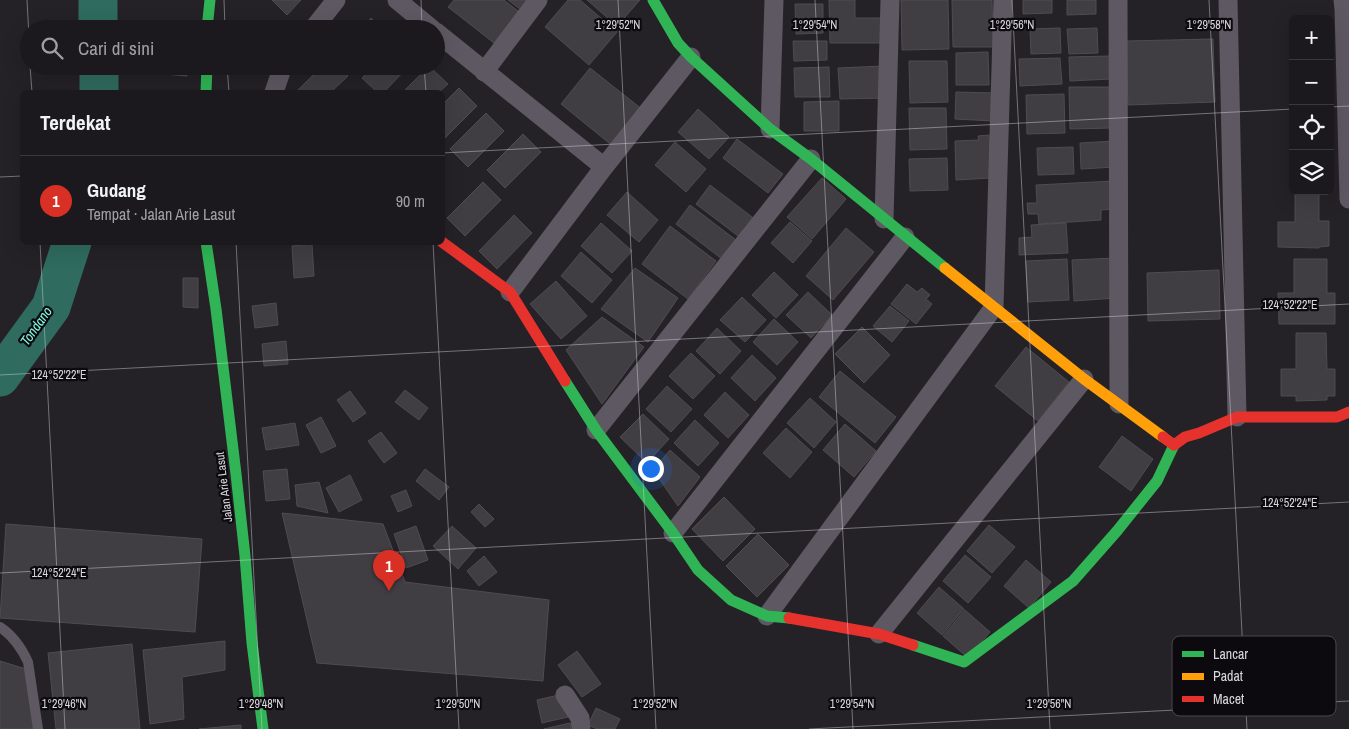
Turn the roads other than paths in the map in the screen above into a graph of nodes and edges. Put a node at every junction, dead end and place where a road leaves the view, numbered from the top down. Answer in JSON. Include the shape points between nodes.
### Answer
{"nodes":[{"id":1,"x":210,"y":0,"type":"edge"},
{"id":2,"x":336,"y":0,"type":"edge"},
{"id":3,"x":397,"y":0,"type":"edge"},
{"id":4,"x":538,"y":0,"type":"edge"},
{"id":5,"x":653,"y":0,"type":"edge"},
{"id":6,"x":774,"y":0,"type":"edge"},
{"id":7,"x":890,"y":0,"type":"edge"},
{"id":8,"x":1003,"y":0,"type":"edge"},
{"id":9,"x":1118,"y":0,"type":"edge"},
{"id":10,"x":1228,"y":0,"type":"edge"},
{"id":11,"x":1343,"y":0,"type":"edge"},
{"id":12,"x":209,"y":20,"type":"edge"},
{"id":13,"x":320,"y":20,"type":"edge"},
{"id":14,"x":421,"y":20,"type":"edge"},
{"id":15,"x":445,"y":40,"type":"edge"},
{"id":16,"x":691,"y":57,"type":"junction"},
{"id":17,"x":484,"y":72,"type":"junction"},
{"id":18,"x":207,"y":75,"type":"edge"},
{"id":19,"x":279,"y":75,"type":"edge"},
{"id":20,"x":206,"y":90,"type":"edge"},
{"id":21,"x":275,"y":90,"type":"edge"},
{"id":22,"x":770,"y":129,"type":"junction"},
{"id":23,"x":810,"y":159,"type":"junction"},
{"id":24,"x":604,"y":167,"type":"junction"},
{"id":25,"x":1349,"y":199,"type":"edge"},
{"id":26,"x":884,"y":219,"type":"junction"},
{"id":27,"x":905,"y":237,"type":"junction"},
{"id":28,"x":445,"y":244,"type":"edge"},
{"id":29,"x":206,"y":245,"type":"edge"},
{"id":30,"x":510,"y":292,"type":"junction"},
{"id":31,"x":994,"y":307,"type":"junction"},
{"id":32,"x":1084,"y":379,"type":"junction"},
{"id":33,"x":1119,"y":404,"type":"junction"},
{"id":34,"x":1349,"y":412,"type":"edge"},
{"id":35,"x":1237,"y":417,"type":"junction"},
{"id":36,"x":596,"y":430,"type":"junction"},
{"id":37,"x":1174,"y":445,"type":"junction"},
{"id":38,"x":673,"y":534,"type":"junction"},
{"id":39,"x":767,"y":616,"type":"junction"},
{"id":40,"x":0,"y":627,"type":"edge"},
{"id":41,"x":879,"y":634,"type":"junction"},
{"id":42,"x":565,"y":695,"type":"dead end"},
{"id":43,"x":38,"y":729,"type":"edge"},
{"id":44,"x":263,"y":729,"type":"edge"},
{"id":45,"x":581,"y":729,"type":"edge"}],
"edges":[{"from":1,"to":12,"type":"street"},
{"from":2,"to":13,"type":"street"},
{"from":3,"to":14,"type":"street"},
{"from":4,"to":17,"type":"street"},
{"from":5,"to":16,"type":"street","via":[[678,43]]},
{"from":6,"to":22,"type":"street"},
{"from":7,"to":26,"type":"street"},
{"from":8,"to":31,"type":"street"},
{"from":9,"to":33,"type":"street"},
{"from":10,"to":35,"type":"street"},
{"from":11,"to":25,"type":"street"},
{"from":15,"to":17,"type":"street"},
{"from":16,"to":22,"type":"street"},
{"from":16,"to":24,"type":"street"},
{"from":17,"to":24,"type":"street"},
{"from":18,"to":20,"type":"street"},
{"from":19,"to":21,"type":"street"},
{"from":22,"to":23,"type":"street"},
{"from":23,"to":26,"type":"street"},
{"from":23,"to":36,"type":"street"},
{"from":24,"to":30,"type":"street"},
{"from":26,"to":27,"type":"street"},
{"from":27,"to":31,"type":"street"},
{"from":27,"to":38,"type":"street"},
{"from":28,"to":30,"type":"street"},
{"from":29,"to":44,"type":"street","name":"Jalan Arie Lasut","via":[[236,474]]},
{"from":30,"to":36,"type":"street"},
{"from":31,"to":32,"type":"street"},
{"from":31,"to":39,"type":"street"},
{"from":32,"to":33,"type":"street"},
{"from":32,"to":41,"type":"street"},
{"from":33,"to":37,"type":"street"},
{"from":34,"to":35,"type":"street","via":[[1337,417]]},
{"from":35,"to":37,"type":"street","via":[[1185,437]]},
{"from":36,"to":38,"type":"street"},
{"from":37,"to":41,"type":"street","via":[[1158,481],[1073,581],[964,662]]},
{"from":38,"to":39,"type":"street","via":[[698,570],[731,600]]},
{"from":39,"to":41,"type":"street"},
{"from":40,"to":43,"type":"lane","via":[[13,639],[28,662]]},
{"from":42,"to":45,"type":"street","via":[[580,718]]}]}
